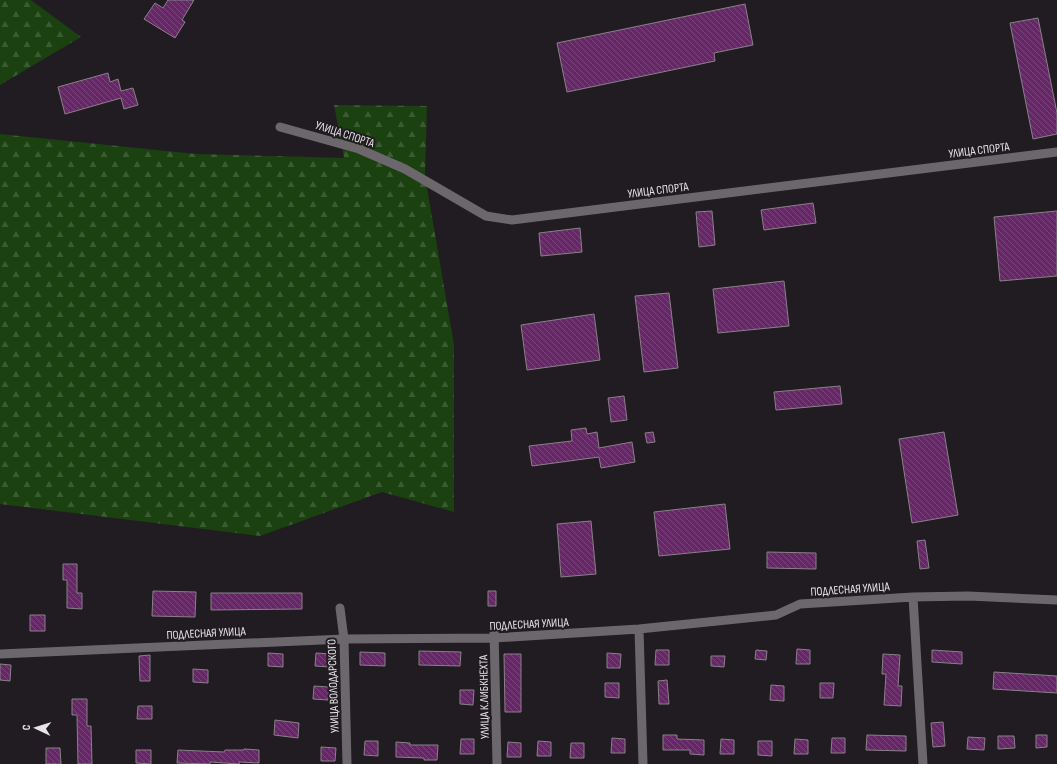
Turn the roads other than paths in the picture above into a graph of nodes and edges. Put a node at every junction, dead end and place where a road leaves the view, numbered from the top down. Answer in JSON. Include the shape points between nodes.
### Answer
{"nodes":[{"id":1,"x":280,"y":126,"type":"dead end"},
{"id":2,"x":1057,"y":152,"type":"edge"},
{"id":3,"x":913,"y":597,"type":"junction"},
{"id":4,"x":1057,"y":600,"type":"edge"},
{"id":5,"x":340,"y":608,"type":"dead end"},
{"id":6,"x":639,"y":629,"type":"junction"},
{"id":7,"x":494,"y":634,"type":"junction"},
{"id":8,"x":344,"y":639,"type":"junction"},
{"id":9,"x":0,"y":654,"type":"edge"},
{"id":10,"x":348,"y":764,"type":"edge"},
{"id":11,"x":497,"y":764,"type":"edge"},
{"id":12,"x":643,"y":764,"type":"edge"},
{"id":13,"x":923,"y":764,"type":"edge"}],
"edges":[{"from":1,"to":2,"type":"street","name":"УЛИЦА СПОРТА","via":[[359,149],[405,169],[486,216],[512,220]]},
{"from":3,"to":4,"type":"street","name":"ПОДЛЕСНАЯ УЛИЦА","via":[[968,596]]},
{"from":3,"to":6,"type":"street","name":"ПОДЛЕСНАЯ УЛИЦА","via":[[800,604],[776,615]]},
{"from":3,"to":13,"type":"street"},
{"from":5,"to":8,"type":"street","name":"УЛИЦА ВОЛОДАРСКОГО"},
{"from":6,"to":7,"type":"street","name":"ПОДЛЕСНАЯ УЛИЦА"},
{"from":6,"to":12,"type":"street"},
{"from":7,"to":8,"type":"street","name":"ПОДЛЕСНАЯ УЛИЦА"},
{"from":7,"to":11,"type":"street","name":"УЛИЦА К.ЛИБКНЕХТА"},
{"from":8,"to":9,"type":"street","name":"ПОДЛЕСНАЯ УЛИЦА"},
{"from":8,"to":10,"type":"street","name":"УЛИЦА ВОЛОДАРСКОГО"}]}
